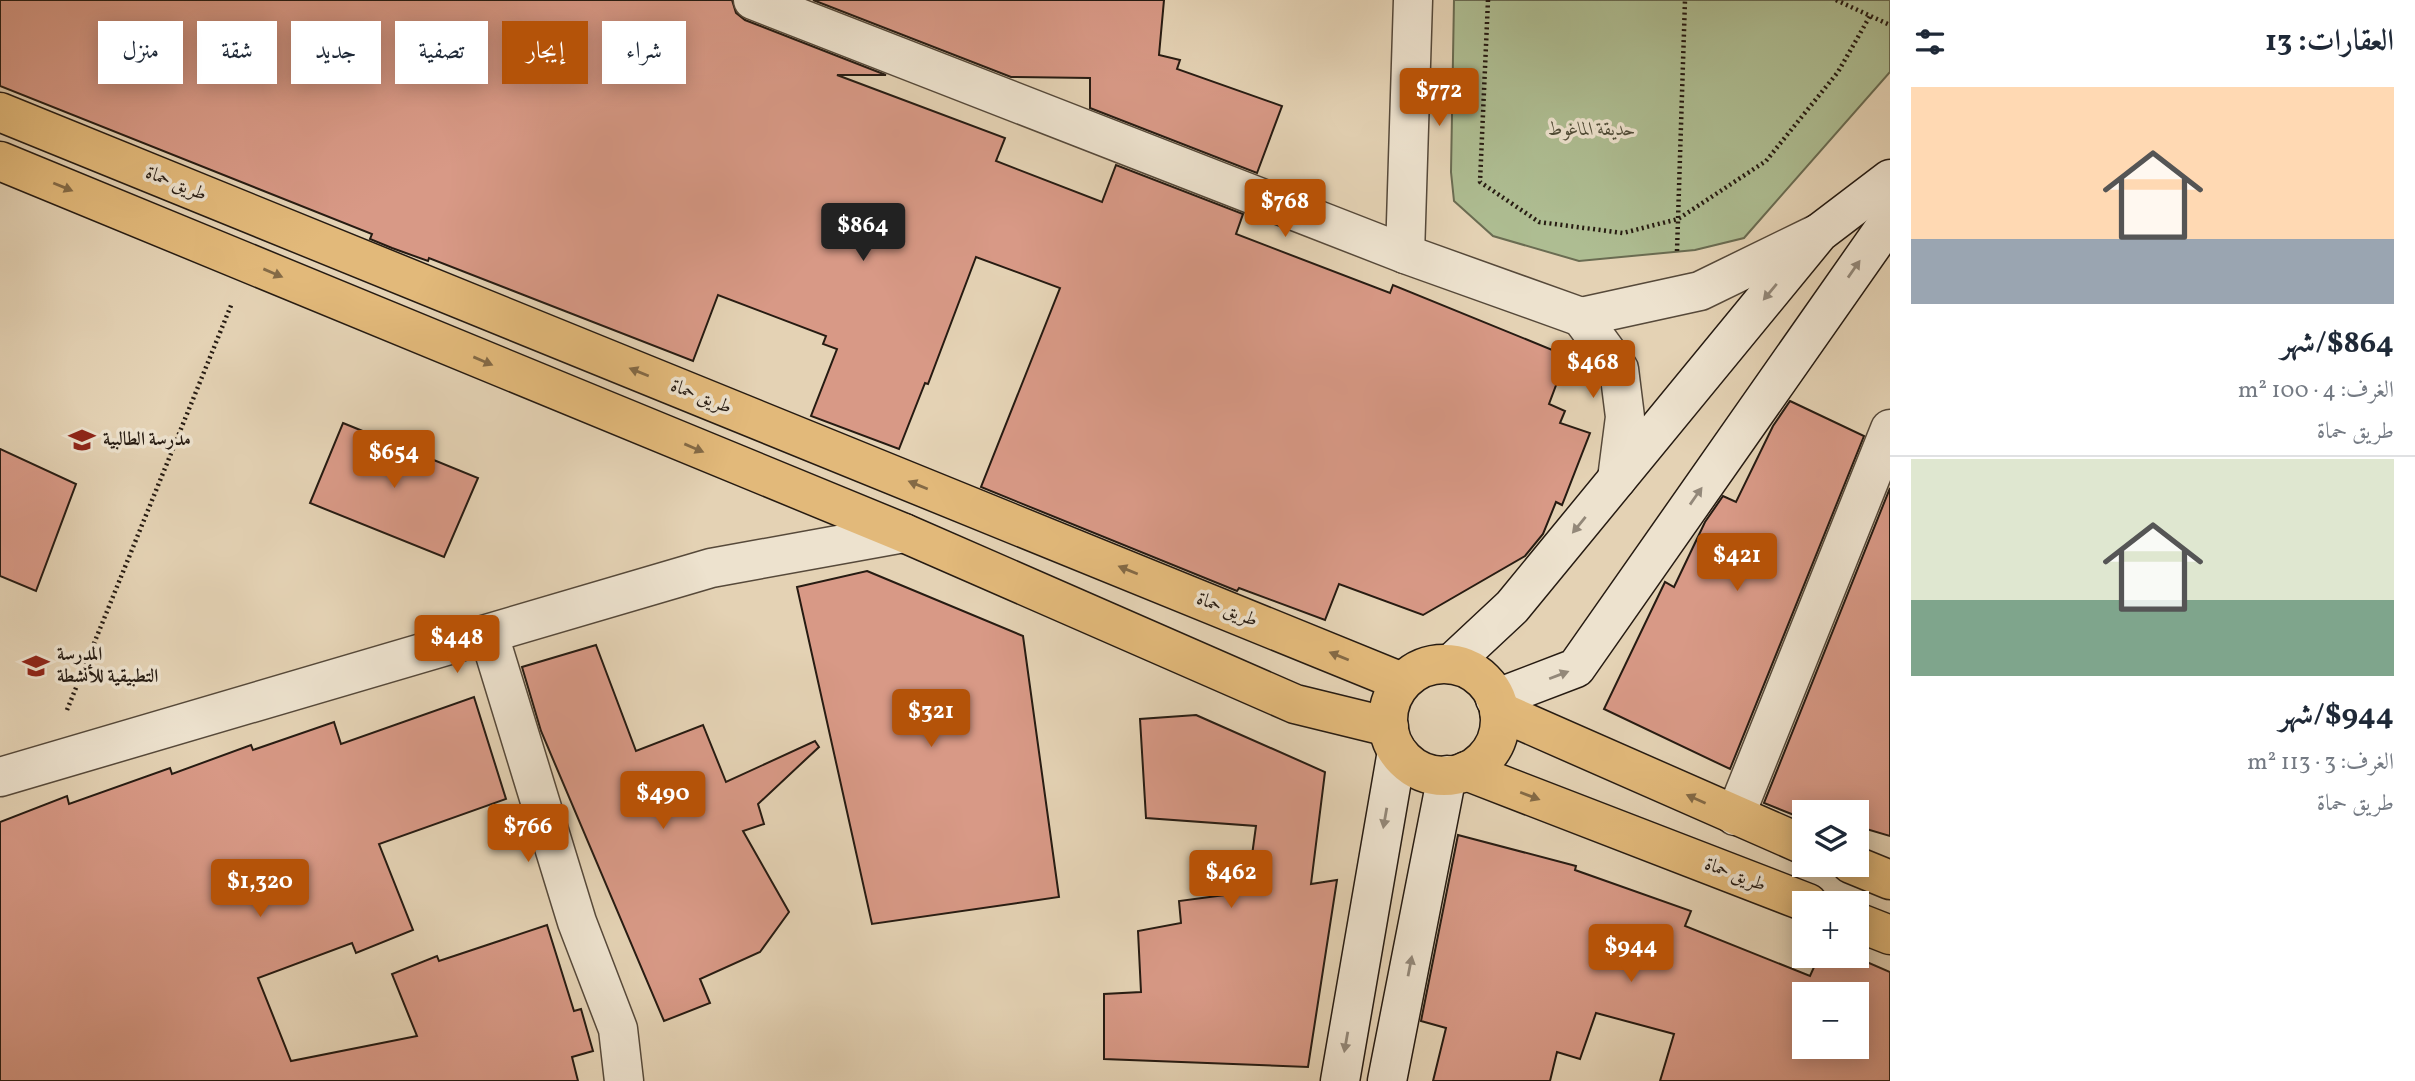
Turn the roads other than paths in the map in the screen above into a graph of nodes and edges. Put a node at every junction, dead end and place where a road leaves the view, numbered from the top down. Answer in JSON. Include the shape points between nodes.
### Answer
{"nodes":[{"id":1,"x":753,"y":0,"type":"edge"},
{"id":2,"x":1413,"y":0,"type":"edge"},
{"id":3,"x":0,"y":113,"type":"edge"},
{"id":4,"x":0,"y":161,"type":"edge"},
{"id":5,"x":1890,"y":179,"type":"edge"},
{"id":6,"x":1890,"y":220,"type":"edge"},
{"id":7,"x":1819,"y":233,"type":"junction"},
{"id":8,"x":1405,"y":254,"type":"junction"},
{"id":9,"x":1581,"y":317,"type":"junction"},
{"id":10,"x":1890,"y":429,"type":"edge"},
{"id":11,"x":1617,"y":479,"type":"junction"},
{"id":12,"x":904,"y":533,"type":"junction"},
{"id":13,"x":489,"y":635,"type":"junction"},
{"id":14,"x":1451,"y":664,"type":"junction"},
{"id":15,"x":1402,"y":682,"type":"junction"},
{"id":16,"x":1497,"y":705,"type":"junction"},
{"id":17,"x":1393,"y":739,"type":"junction"},
{"id":18,"x":1457,"y":773,"type":"junction"},
{"id":19,"x":0,"y":777,"type":"edge"},
{"id":20,"x":1735,"y":816,"type":"junction"},
{"id":21,"x":1792,"y":840,"type":"edge"},
{"id":22,"x":1792,"y":897,"type":"edge"},
{"id":23,"x":1869,"y":926,"type":"edge"},
{"id":24,"x":1890,"y":934,"type":"edge"},
{"id":25,"x":624,"y":1081,"type":"edge"},
{"id":26,"x":1340,"y":1081,"type":"edge"},
{"id":27,"x":1387,"y":1081,"type":"edge"}],
"edges":[{"from":1,"to":8,"type":"street"},
{"from":2,"to":8,"type":"street"},
{"from":15,"to":3,"type":"main road","name":"طريق حماة","one_way":true},
{"from":4,"to":12,"type":"main road","one_way":true},
{"from":5,"to":7,"type":"street"},
{"from":16,"to":6,"type":"street","one_way":true,"via":[[1576,668]]},
{"from":7,"to":9,"type":"street","via":[[1700,291]]},
{"from":7,"to":11,"type":"street","one_way":true},
{"from":8,"to":9,"type":"street"},
{"from":9,"to":11,"type":"street","via":[[1619,369],[1625,417]]},
{"from":10,"to":20,"type":"street"},
{"from":11,"to":14,"type":"street","one_way":true,"via":[[1512,607]]},
{"from":12,"to":13,"type":"street","via":[[711,568]]},
{"from":12,"to":17,"type":"main road","via":[[1295,704]]},
{"from":13,"to":19,"type":"street"},
{"from":13,"to":25,"type":"street","via":[[577,922],[618,1029]]},
{"from":14,"to":15,"type":"main road","via":[[1416,670]]},
{"from":14,"to":16,"type":"main road","via":[[1483,679]]},
{"from":15,"to":17,"type":"main road","via":[[1387,715]]},
{"from":16,"to":18,"type":"main road","via":[[1499,729],[1494,745],[1482,761]]},
{"from":20,"to":16,"type":"main road","one_way":true},
{"from":17,"to":18,"type":"main road","via":[[1410,765],[1428,774]]},
{"from":17,"to":26,"type":"street","one_way":true},
{"from":18,"to":22,"type":"main road","name":"طريق حماة","one_way":true},
{"from":27,"to":18,"type":"street","one_way":true},
{"from":20,"to":21,"type":"main road"},
{"from":23,"to":24,"type":"main road"}]}
